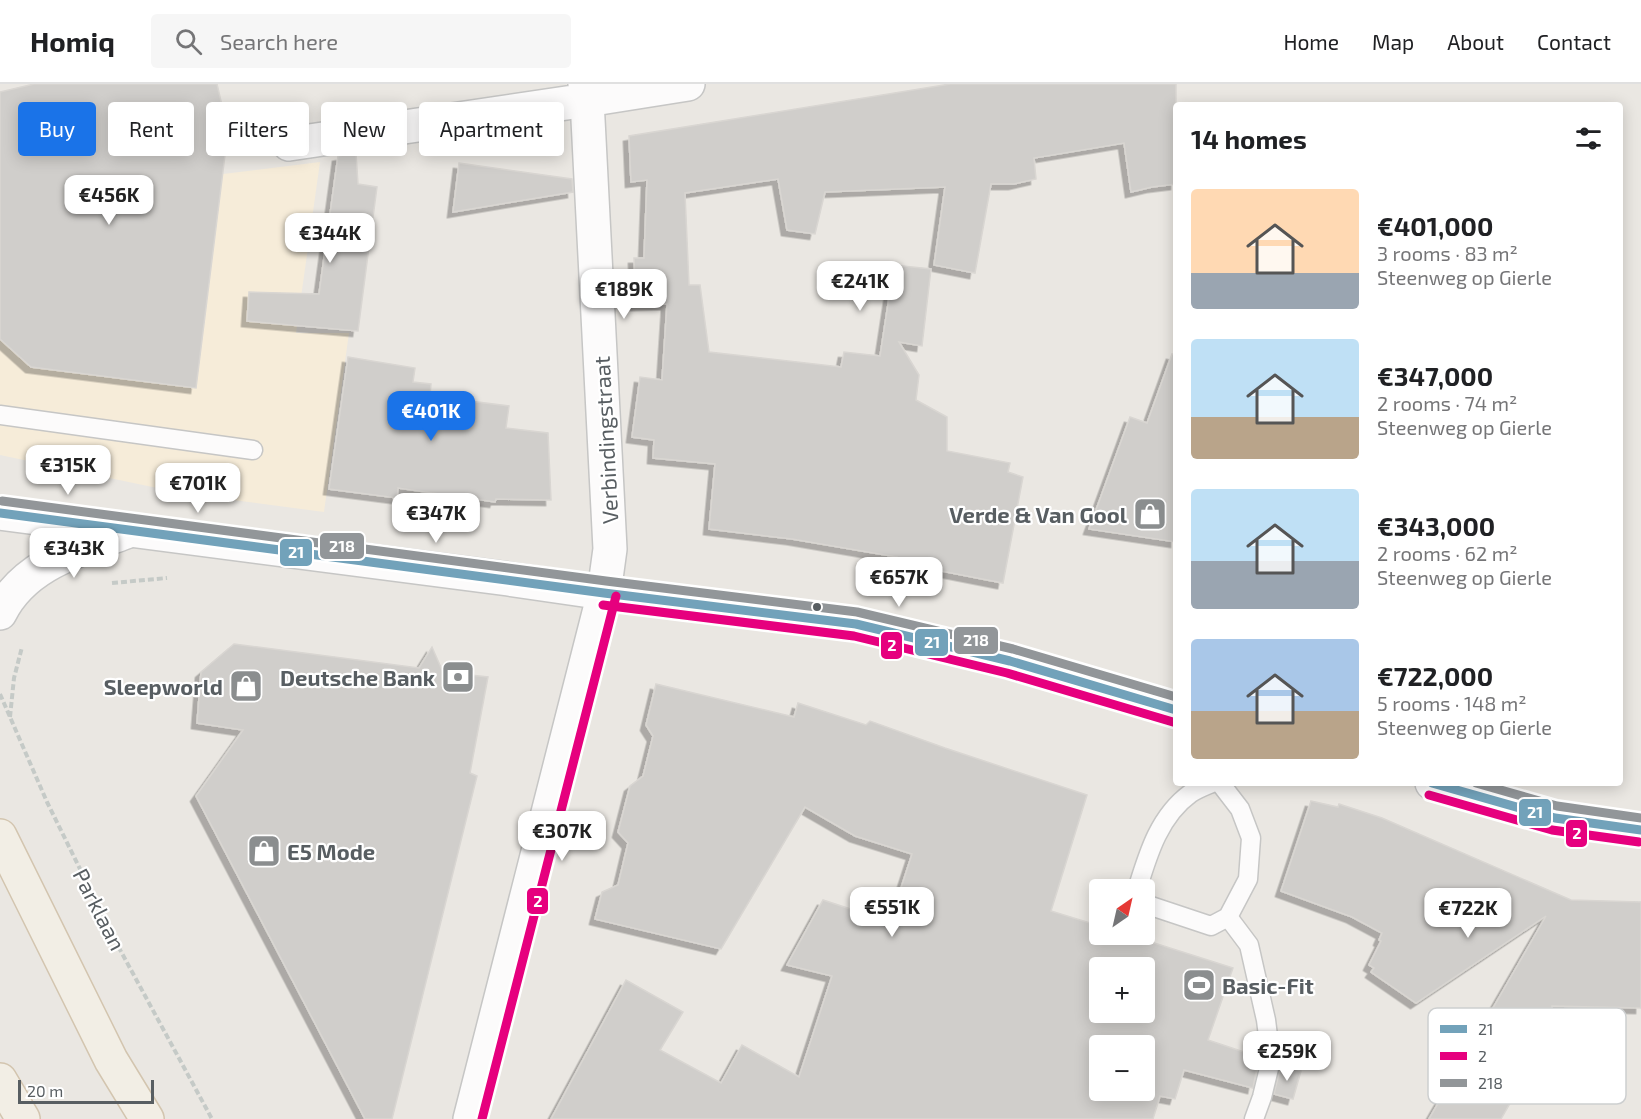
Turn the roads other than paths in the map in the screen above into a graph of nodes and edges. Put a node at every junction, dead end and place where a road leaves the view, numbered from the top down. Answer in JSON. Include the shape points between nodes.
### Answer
{"nodes":[{"id":1,"x":688,"y":84,"type":"edge"},
{"id":2,"x":586,"y":92,"type":"edge"},
{"id":3,"x":309,"y":140,"type":"edge"},
{"id":4,"x":0,"y":415,"type":"edge"},
{"id":5,"x":253,"y":450,"type":"dead end"},
{"id":6,"x":0,"y":513,"type":"edge"},
{"id":7,"x":129,"y":530,"type":"junction"},
{"id":8,"x":604,"y":593,"type":"junction"},
{"id":9,"x":0,"y":613,"type":"edge"},
{"id":10,"x":1173,"y":709,"type":"edge"},
{"id":11,"x":1206,"y":786,"type":"edge"},
{"id":12,"x":1222,"y":786,"type":"edge"},
{"id":13,"x":1443,"y":786,"type":"edge"},
{"id":14,"x":1641,"y":830,"type":"edge"},
{"id":15,"x":0,"y":836,"type":"edge"},
{"id":16,"x":1140,"y":879,"type":"edge"},
{"id":17,"x":1155,"y":907,"type":"edge"},
{"id":18,"x":1228,"y":917,"type":"junction"},
{"id":19,"x":0,"y":1080,"type":"edge"},
{"id":20,"x":23,"y":1119,"type":"edge"},
{"id":21,"x":147,"y":1119,"type":"edge"},
{"id":22,"x":470,"y":1119,"type":"edge"},
{"id":23,"x":1254,"y":1119,"type":"edge"}],
"edges":[{"from":1,"to":2,"type":"street"},
{"from":2,"to":3,"type":"street"},
{"from":2,"to":8,"type":"street","name":"Verbindingstraat","via":[[610,549]]},
{"from":4,"to":5,"type":"lane"},
{"from":6,"to":7,"type":"street"},
{"from":7,"to":8,"type":"street"},
{"from":7,"to":9,"type":"street","via":[[55,559],[35,572]]},
{"from":8,"to":10,"type":"street","via":[[856,624],[1010,661]]},
{"from":8,"to":22,"type":"street","name":"Verbindingstraat"},
{"from":11,"to":16,"type":"lane","via":[[1191,793],[1164,819]]},
{"from":12,"to":18,"type":"lane","via":[[1240,809],[1251,838],[1248,879]]},
{"from":13,"to":14,"type":"street","via":[[1555,818]]},
{"from":15,"to":21,"type":"main road","via":[[111,1060]]},
{"from":17,"to":18,"type":"lane","via":[[1211,926]]},
{"from":18,"to":23,"type":"lane","via":[[1249,945],[1266,1020],[1270,1060]]},
{"from":19,"to":20,"type":"main road"}]}
